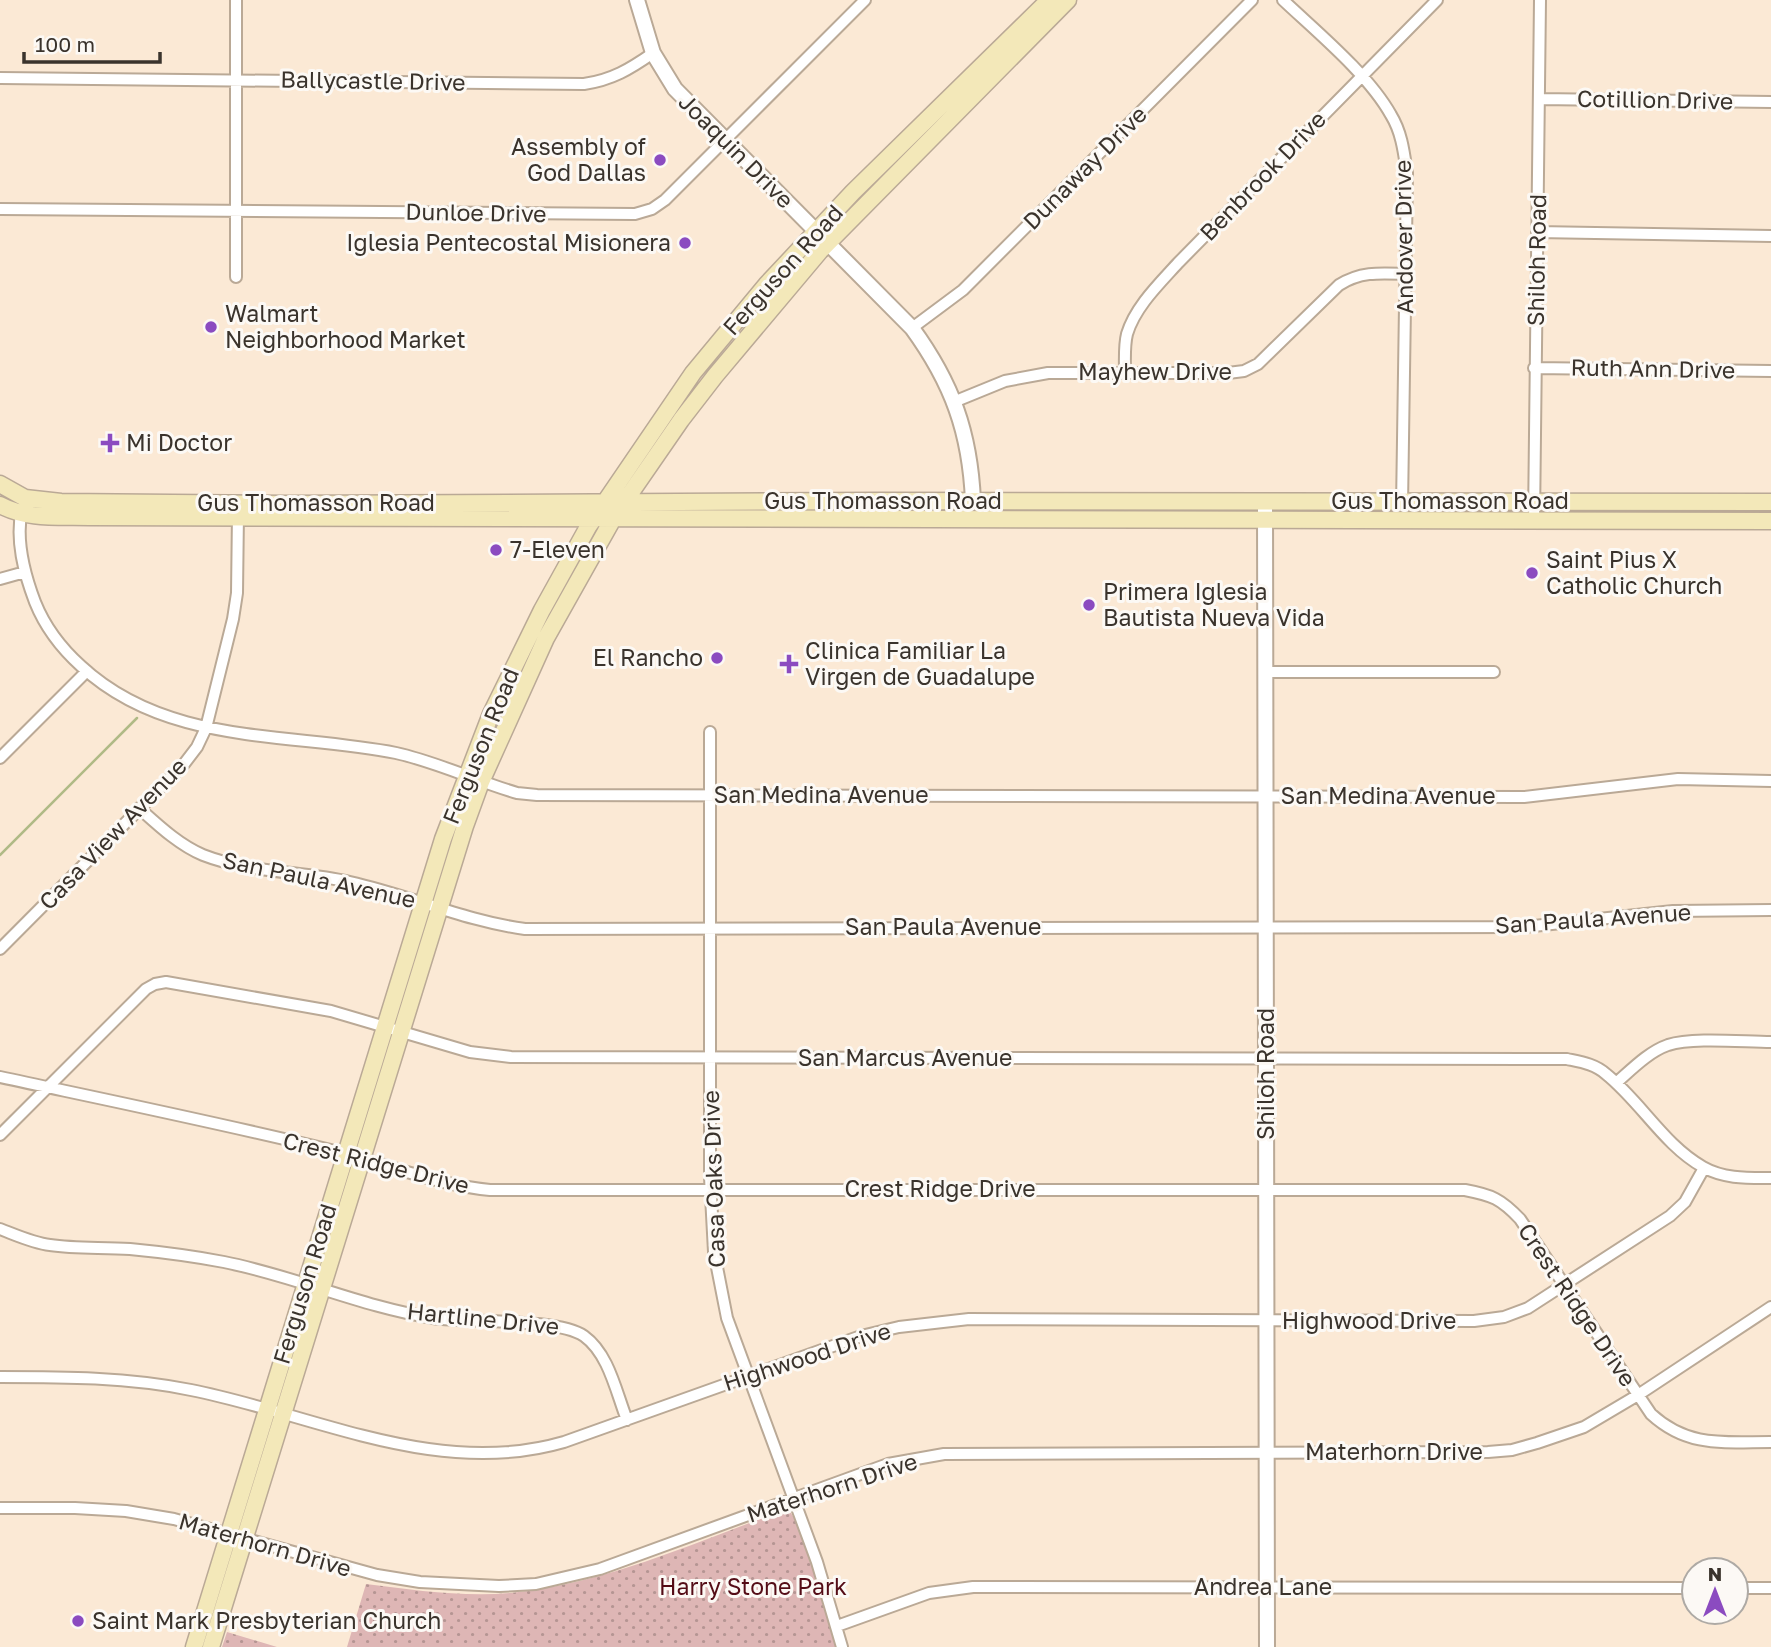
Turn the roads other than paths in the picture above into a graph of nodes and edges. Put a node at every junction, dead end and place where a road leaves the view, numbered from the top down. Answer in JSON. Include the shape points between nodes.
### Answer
{"nodes":[{"id":1,"x":236,"y":0,"type":"edge"},
{"id":2,"x":637,"y":0,"type":"edge"},
{"id":3,"x":864,"y":0,"type":"edge"},
{"id":4,"x":1049,"y":0,"type":"edge"},
{"id":5,"x":1068,"y":0,"type":"edge"},
{"id":6,"x":1252,"y":0,"type":"edge"},
{"id":7,"x":1283,"y":0,"type":"edge"},
{"id":8,"x":1437,"y":0,"type":"edge"},
{"id":9,"x":1540,"y":0,"type":"edge"},
{"id":10,"x":1018,"y":41,"type":"junction"},
{"id":11,"x":653,"y":53,"type":"junction"},
{"id":12,"x":1361,"y":76,"type":"junction"},
{"id":13,"x":0,"y":78,"type":"edge"},
{"id":14,"x":236,"y":79,"type":"junction"},
{"id":15,"x":1539,"y":99,"type":"junction"},
{"id":16,"x":1771,"y":102,"type":"edge"},
{"id":17,"x":724,"y":141,"type":"junction"},
{"id":18,"x":0,"y":209,"type":"edge"},
{"id":19,"x":237,"y":211,"type":"junction"},
{"id":20,"x":816,"y":231,"type":"junction"},
{"id":21,"x":1537,"y":232,"type":"junction"},
{"id":22,"x":1771,"y":236,"type":"edge"},
{"id":23,"x":828,"y":243,"type":"junction"},
{"id":24,"x":1406,"y":274,"type":"junction"},
{"id":25,"x":236,"y":277,"type":"dead end"},
{"id":26,"x":912,"y":328,"type":"junction"},
{"id":27,"x":1534,"y":368,"type":"junction"},
{"id":28,"x":1771,"y":371,"type":"edge"},
{"id":29,"x":1125,"y":372,"type":"junction"},
{"id":30,"x":956,"y":401,"type":"junction"},
{"id":31,"x":0,"y":484,"type":"edge"},
{"id":32,"x":732,"y":501,"type":"junction"},
{"id":33,"x":973,"y":501,"type":"junction"},
{"id":34,"x":1265,"y":501,"type":"junction"},
{"id":35,"x":605,"y":502,"type":"junction"},
{"id":36,"x":625,"y":502,"type":"junction"},
{"id":37,"x":1402,"y":502,"type":"junction"},
{"id":38,"x":1534,"y":502,"type":"junction"},
{"id":39,"x":1696,"y":502,"type":"junction"},
{"id":40,"x":1771,"y":502,"type":"edge"},
{"id":41,"x":0,"y":505,"type":"edge"},
{"id":42,"x":23,"y":506,"type":"junction"},
{"id":43,"x":836,"y":509,"type":"junction"},
{"id":44,"x":238,"y":510,"type":"junction"},
{"id":45,"x":398,"y":510,"type":"junction"},
{"id":46,"x":595,"y":517,"type":"junction"},
{"id":47,"x":614,"y":517,"type":"junction"},
{"id":48,"x":721,"y":517,"type":"junction"},
{"id":49,"x":972,"y":518,"type":"junction"},
{"id":50,"x":1265,"y":518,"type":"junction"},
{"id":51,"x":1402,"y":519,"type":"junction"},
{"id":52,"x":1696,"y":520,"type":"junction"},
{"id":53,"x":1534,"y":521,"type":"junction"},
{"id":54,"x":1771,"y":521,"type":"edge"},
{"id":55,"x":25,"y":572,"type":"junction"},
{"id":56,"x":0,"y":579,"type":"edge"},
{"id":57,"x":87,"y":671,"type":"junction"},
{"id":58,"x":1265,"y":671,"type":"junction"},
{"id":59,"x":1494,"y":672,"type":"dead end"},
{"id":60,"x":206,"y":728,"type":"junction"},
{"id":61,"x":710,"y":732,"type":"dead end"},
{"id":62,"x":0,"y":758,"type":"edge"},
{"id":63,"x":473,"y":779,"type":"junction"},
{"id":64,"x":1771,"y":780,"type":"edge"},
{"id":65,"x":710,"y":795,"type":"junction"},
{"id":66,"x":1266,"y":796,"type":"junction"},
{"id":67,"x":139,"y":808,"type":"junction"},
{"id":68,"x":423,"y":902,"type":"junction"},
{"id":69,"x":439,"y":906,"type":"junction"},
{"id":70,"x":1771,"y":910,"type":"edge"},
{"id":71,"x":710,"y":927,"type":"junction"},
{"id":72,"x":1266,"y":928,"type":"junction"},
{"id":73,"x":0,"y":949,"type":"edge"},
{"id":74,"x":393,"y":1028,"type":"junction"},
{"id":75,"x":1771,"y":1042,"type":"edge"},
{"id":76,"x":710,"y":1057,"type":"junction"},
{"id":77,"x":1266,"y":1058,"type":"junction"},
{"id":78,"x":0,"y":1077,"type":"edge"},
{"id":79,"x":1616,"y":1083,"type":"junction"},
{"id":80,"x":47,"y":1087,"type":"junction"},
{"id":81,"x":0,"y":1135,"type":"edge"},
{"id":82,"x":354,"y":1156,"type":"junction"},
{"id":83,"x":1704,"y":1168,"type":"junction"},
{"id":84,"x":1771,"y":1178,"type":"edge"},
{"id":85,"x":710,"y":1189,"type":"junction"},
{"id":86,"x":1266,"y":1189,"type":"junction"},
{"id":87,"x":0,"y":1229,"type":"edge"},
{"id":88,"x":304,"y":1284,"type":"junction"},
{"id":89,"x":1564,"y":1286,"type":"junction"},
{"id":90,"x":321,"y":1289,"type":"junction"},
{"id":91,"x":1771,"y":1307,"type":"edge"},
{"id":92,"x":1266,"y":1320,"type":"junction"},
{"id":93,"x":750,"y":1376,"type":"junction"},
{"id":94,"x":0,"y":1377,"type":"edge"},
{"id":95,"x":1638,"y":1395,"type":"junction"},
{"id":96,"x":267,"y":1409,"type":"junction"},
{"id":97,"x":283,"y":1414,"type":"junction"},
{"id":98,"x":627,"y":1420,"type":"junction"},
{"id":99,"x":1771,"y":1442,"type":"edge"},
{"id":100,"x":1266,"y":1452,"type":"junction"},
{"id":101,"x":794,"y":1498,"type":"junction"},
{"id":102,"x":0,"y":1508,"type":"edge"},
{"id":103,"x":237,"y":1536,"type":"junction"},
{"id":104,"x":1267,"y":1587,"type":"junction"},
{"id":105,"x":1680,"y":1588,"type":"edge"},
{"id":106,"x":1750,"y":1588,"type":"edge"},
{"id":107,"x":1771,"y":1588,"type":"edge"},
{"id":108,"x":837,"y":1626,"type":"junction"},
{"id":109,"x":194,"y":1647,"type":"edge"},
{"id":110,"x":211,"y":1647,"type":"edge"},
{"id":111,"x":842,"y":1647,"type":"edge"},
{"id":112,"x":1266,"y":1647,"type":"edge"}],
"edges":[{"from":1,"to":14,"type":"street"},
{"from":2,"to":11,"type":"street","name":"Joaquin Drive"},
{"from":3,"to":17,"type":"street","name":"Dunloe Drive"},
{"from":4,"to":10,"type":"main road","name":"Ferguson Road"},
{"from":5,"to":10,"type":"main road","name":"Ferguson Road"},
{"from":6,"to":26,"type":"street","name":"Dunaway Drive","via":[[963,290]]},
{"from":7,"to":12,"type":"street","name":"Andover Drive"},
{"from":8,"to":12,"type":"street","name":"Benbrook Drive"},
{"from":9,"to":15,"type":"street","name":"Shiloh Road"},
{"from":10,"to":20,"type":"main road","name":"Ferguson Road"},
{"from":10,"to":23,"type":"main road","name":"Ferguson Road"},
{"from":11,"to":14,"type":"street","name":"Ballycastle Drive","via":[[618,76],[584,84]]},
{"from":11,"to":17,"type":"street","name":"Joaquin Drive","via":[[675,89]]},
{"from":12,"to":24,"type":"street","name":"Andover Drive","via":[[1391,115],[1403,148]]},
{"from":12,"to":29,"type":"street","name":"Benbrook Drive","via":[[1152,293],[1127,333]]},
{"from":13,"to":14,"type":"street","name":"Ballycastle Drive"},
{"from":14,"to":19,"type":"street"},
{"from":15,"to":16,"type":"street","name":"Cotillion Drive"},
{"from":15,"to":21,"type":"street","name":"Shiloh Road"},
{"from":17,"to":19,"type":"street","name":"Dunloe Drive","via":[[665,201],[635,214]]},
{"from":17,"to":20,"type":"street","name":"Joaquin Drive"},
{"from":18,"to":19,"type":"street","name":"Dunloe Drive"},
{"from":19,"to":25,"type":"street"},
{"from":20,"to":23,"type":"street","name":"Joaquin Drive"},
{"from":20,"to":35,"type":"main road","name":"Ferguson Road","via":[[693,373]]},
{"from":21,"to":22,"type":"street"},
{"from":21,"to":27,"type":"street","name":"Shiloh Road"},
{"from":23,"to":26,"type":"street","name":"Joaquin Drive"},
{"from":23,"to":36,"type":"main road","name":"Ferguson Road","via":[[715,376]]},
{"from":24,"to":29,"type":"street","name":"Mayhew Drive","via":[[1353,276],[1258,364],[1244,371]]},
{"from":24,"to":37,"type":"street","name":"Andover Drive"},
{"from":26,"to":30,"type":"street","name":"Joaquin Drive"},
{"from":27,"to":28,"type":"street","name":"Ruth Ann Drive"},
{"from":27,"to":38,"type":"street","name":"Shiloh Road"},
{"from":29,"to":30,"type":"street","name":"Mayhew Drive","via":[[1025,376]]},
{"from":30,"to":33,"type":"street","name":"Joaquin Drive","via":[[971,465]]},
{"from":31,"to":42,"type":"main road","name":"Gus Thomasson Road"},
{"from":32,"to":36,"type":"main road","name":"Gus Thomasson Road"},
{"from":32,"to":43,"type":"main road","name":"Gus Thomasson Road"},
{"from":32,"to":48,"type":"main road"},
{"from":33,"to":34,"type":"main road","name":"Gus Thomasson Road"},
{"from":33,"to":43,"type":"main road","name":"Gus Thomasson Road"},
{"from":33,"to":49,"type":"main road"},
{"from":34,"to":37,"type":"main road","name":"Gus Thomasson Road"},
{"from":34,"to":50,"type":"street","name":"Shiloh Road"},
{"from":35,"to":36,"type":"main road","name":"Gus Thomasson Road"},
{"from":35,"to":45,"type":"main road","name":"Gus Thomasson Road"},
{"from":35,"to":46,"type":"main road","name":"Ferguson Road"},
{"from":36,"to":47,"type":"main road","name":"Ferguson Road"},
{"from":37,"to":38,"type":"main road","name":"Gus Thomasson Road"},
{"from":37,"to":51,"type":"street","name":"Andover Drive"},
{"from":38,"to":39,"type":"main road","name":"Gus Thomasson Road"},
{"from":38,"to":53,"type":"street","name":"Shiloh Road"},
{"from":39,"to":40,"type":"main road","name":"Gus Thomasson Road"},
{"from":39,"to":52,"type":"street"},
{"from":41,"to":42,"type":"main road","name":"Gus Thomasson Road"},
{"from":42,"to":44,"type":"main road","name":"Gus Thomasson Road","via":[[51,502],[130,510]]},
{"from":42,"to":55,"type":"street","name":"San Medina Avenue","via":[[19,533]]},
{"from":43,"to":48,"type":"main road","name":"Gus Thomasson Road"},
{"from":43,"to":49,"type":"main road","name":"Gus Thomasson Road"},
{"from":44,"to":45,"type":"main road","name":"Gus Thomasson Road"},
{"from":44,"to":60,"type":"street","name":"Casa View Avenue","via":[[235,608]]},
{"from":45,"to":46,"type":"main road","name":"Gus Thomasson Road"},
{"from":46,"to":47,"type":"main road","name":"Gus Thomasson Road"},
{"from":46,"to":63,"type":"main road","name":"Ferguson Road","via":[[514,663]]},
{"from":47,"to":48,"type":"main road","name":"Gus Thomasson Road"},
{"from":47,"to":63,"type":"main road","name":"Ferguson Road"},
{"from":49,"to":50,"type":"main road","name":"Gus Thomasson Road"},
{"from":50,"to":51,"type":"main road","name":"Gus Thomasson Road"},
{"from":50,"to":58,"type":"street","name":"Shiloh Road"},
{"from":51,"to":53,"type":"main road","name":"Gus Thomasson Road"},
{"from":52,"to":53,"type":"main road","name":"Gus Thomasson Road"},
{"from":52,"to":54,"type":"main road","name":"Gus Thomasson Road"},
{"from":55,"to":56,"type":"street"},
{"from":55,"to":57,"type":"street","name":"San Medina Avenue","via":[[46,624]]},
{"from":57,"to":60,"type":"street","name":"San Medina Avenue","via":[[143,707]]},
{"from":57,"to":62,"type":"street"},
{"from":58,"to":59,"type":"street"},
{"from":58,"to":66,"type":"street","name":"Shiloh Road"},
{"from":60,"to":63,"type":"street","name":"San Medina Avenue","via":[[396,753]]},
{"from":60,"to":67,"type":"street","name":"Casa View Avenue","via":[[184,764]]},
{"from":61,"to":65,"type":"street","name":"Casa Oaks Drive"},
{"from":63,"to":65,"type":"street","name":"San Medina Avenue","via":[[537,795]]},
{"from":63,"to":68,"type":"main road","name":"Ferguson Road"},
{"from":63,"to":69,"type":"main road","name":"Ferguson Road"},
{"from":64,"to":66,"type":"street","name":"San Medina Avenue","via":[[1678,779],[1524,797]]},
{"from":65,"to":66,"type":"street","name":"San Medina Avenue"},
{"from":65,"to":71,"type":"street","name":"Casa Oaks Drive"},
{"from":66,"to":72,"type":"street","name":"Shiloh Road"},
{"from":67,"to":68,"type":"street","name":"San Paula Avenue","via":[[203,855],[346,881]]},
{"from":67,"to":73,"type":"street","name":"Casa View Avenue"},
{"from":68,"to":69,"type":"street","name":"San Paula Avenue"},
{"from":68,"to":74,"type":"main road","name":"Ferguson Road"},
{"from":69,"to":71,"type":"street","name":"San Paula Avenue","via":[[525,929]]},
{"from":69,"to":74,"type":"main road","name":"Ferguson Road"},
{"from":70,"to":72,"type":"street","name":"San Paula Avenue","via":[[1673,911],[1524,928]]},
{"from":71,"to":72,"type":"street","name":"San Paula Avenue"},
{"from":71,"to":76,"type":"street","name":"Casa Oaks Drive"},
{"from":72,"to":77,"type":"street","name":"Shiloh Road"},
{"from":74,"to":76,"type":"street","name":"San Marcus Avenue","via":[[496,1056]]},
{"from":74,"to":80,"type":"street","name":"San Marcus Avenue","via":[[331,1011],[166,982],[146,989]]},
{"from":74,"to":82,"type":"main road","name":"Ferguson Road"},
{"from":75,"to":79,"type":"street","via":[[1668,1045]]},
{"from":76,"to":77,"type":"street","name":"San Marcus Avenue"},
{"from":76,"to":85,"type":"street","name":"Casa Oaks Drive"},
{"from":77,"to":79,"type":"street","name":"San Marcus Avenue","via":[[1567,1059],[1588,1063]]},
{"from":77,"to":86,"type":"street","name":"Shiloh Road"},
{"from":78,"to":80,"type":"street","name":"Crest Ridge Drive"},
{"from":79,"to":83,"type":"street","name":"San Marcus Avenue"},
{"from":80,"to":81,"type":"street","name":"San Marcus Avenue"},
{"from":80,"to":82,"type":"street","name":"Crest Ridge Drive"},
{"from":82,"to":85,"type":"street","name":"Crest Ridge Drive","via":[[445,1184],[480,1189]]},
{"from":82,"to":88,"type":"main road","name":"Ferguson Road"},
{"from":82,"to":90,"type":"main road","name":"Ferguson Road"},
{"from":83,"to":84,"type":"street","name":"San Marcus Avenue","via":[[1740,1178]]},
{"from":83,"to":89,"type":"street","name":"Highwood Drive","via":[[1685,1202],[1670,1216]]},
{"from":85,"to":86,"type":"street","name":"Crest Ridge Drive"},
{"from":85,"to":93,"type":"street","name":"Casa Oaks Drive","via":[[719,1282],[727,1318]]},
{"from":86,"to":89,"type":"street","name":"Crest Ridge Drive","via":[[1465,1190],[1492,1195],[1520,1219]]},
{"from":86,"to":92,"type":"street","name":"Shiloh Road"},
{"from":87,"to":88,"type":"street","name":"Hartline Drive","via":[[50,1245],[128,1249],[215,1261]]},
{"from":88,"to":90,"type":"street","name":"Hartline Drive"},
{"from":88,"to":96,"type":"main road","name":"Ferguson Road"},
{"from":89,"to":92,"type":"street","name":"Highwood Drive","via":[[1528,1308],[1474,1321]]},
{"from":89,"to":95,"type":"street","name":"Crest Ridge Drive"},
{"from":90,"to":97,"type":"main road","name":"Ferguson Road"},
{"from":90,"to":98,"type":"street","name":"Hartline Drive","via":[[431,1318],[572,1329],[597,1347]]},
{"from":91,"to":95,"type":"street","name":"Materhorn Drive"},
{"from":92,"to":93,"type":"street","name":"Highwood Drive","via":[[933,1322],[861,1336]]},
{"from":92,"to":100,"type":"street","name":"Shiloh Road"},
{"from":93,"to":98,"type":"street","name":"Highwood Drive"},
{"from":93,"to":101,"type":"street","name":"Casa Oaks Drive"},
{"from":94,"to":96,"type":"street","name":"Highwood Drive","via":[[128,1380]]},
{"from":95,"to":99,"type":"street","name":"Crest Ridge Drive","via":[[1666,1428],[1684,1436],[1708,1442]]},
{"from":95,"to":100,"type":"street","name":"Materhorn Drive","via":[[1584,1427],[1512,1450]]},
{"from":96,"to":97,"type":"street","name":"Highwood Drive"},
{"from":96,"to":103,"type":"main road","name":"Ferguson Road"},
{"from":97,"to":98,"type":"street","name":"Highwood Drive","via":[[413,1447],[488,1454],[539,1449]]},
{"from":97,"to":103,"type":"main road","name":"Ferguson Road"},
{"from":100,"to":101,"type":"street","name":"Materhorn Drive","via":[[944,1454],[888,1464]]},
{"from":100,"to":104,"type":"street","name":"Shiloh Road"},
{"from":101,"to":103,"type":"street","name":"Materhorn Drive","via":[[600,1569],[536,1584],[456,1585],[377,1576]]},
{"from":101,"to":108,"type":"street","name":"Casa Oaks Drive"},
{"from":102,"to":103,"type":"street","name":"Materhorn Drive","via":[[126,1511]]},
{"from":103,"to":109,"type":"main road","name":"Ferguson Road"},
{"from":103,"to":110,"type":"main road","name":"Ferguson Road"},
{"from":104,"to":105,"type":"street","name":"Andrea Lane"},
{"from":104,"to":108,"type":"street","name":"Andrea Lane","via":[[951,1588]]},
{"from":104,"to":112,"type":"street","name":"Shiloh Road"},
{"from":106,"to":107,"type":"street"},
{"from":108,"to":111,"type":"street","name":"Casa Oaks Drive"}]}
